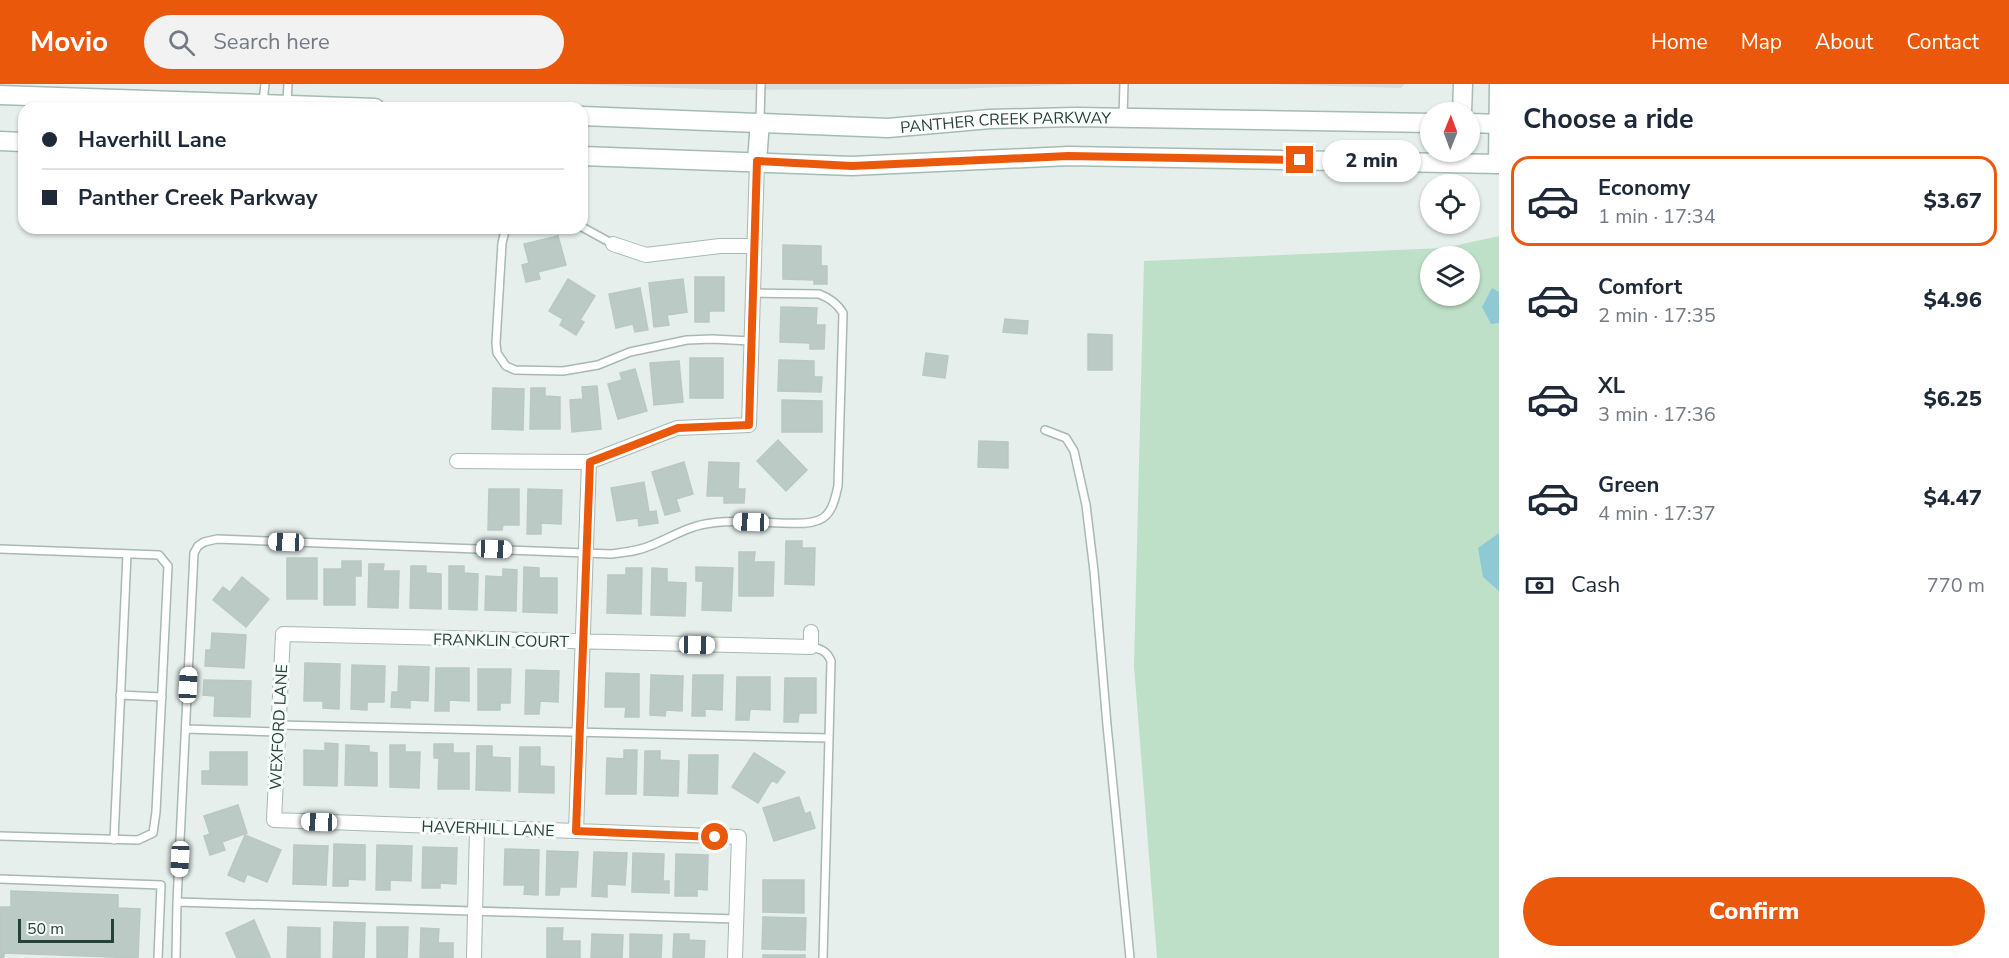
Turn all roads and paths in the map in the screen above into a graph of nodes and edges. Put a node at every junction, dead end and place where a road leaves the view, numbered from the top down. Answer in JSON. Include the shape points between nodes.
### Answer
{"nodes":[{"id":1,"x":264,"y":84,"type":"edge"},
{"id":2,"x":288,"y":84,"type":"edge"},
{"id":3,"x":761,"y":84,"type":"edge"},
{"id":4,"x":1124,"y":84,"type":"edge"},
{"id":5,"x":1463,"y":84,"type":"edge"},
{"id":6,"x":1499,"y":84,"type":"edge"},
{"id":7,"x":0,"y":95,"type":"edge"},
{"id":8,"x":167,"y":102,"type":"edge"},
{"id":9,"x":262,"y":102,"type":"edge"},
{"id":10,"x":286,"y":102,"type":"edge"},
{"id":11,"x":1462,"y":102,"type":"edge"},
{"id":12,"x":588,"y":116,"type":"edge"},
{"id":13,"x":1123,"y":118,"type":"junction"},
{"id":14,"x":760,"y":122,"type":"junction"},
{"id":15,"x":1420,"y":123,"type":"edge"},
{"id":16,"x":1480,"y":123,"type":"edge"},
{"id":17,"x":1498,"y":124,"type":"edge"},
{"id":18,"x":0,"y":141,"type":"edge"},
{"id":19,"x":18,"y":142,"type":"edge"},
{"id":20,"x":588,"y":156,"type":"edge"},
{"id":21,"x":1420,"y":158,"type":"edge"},
{"id":22,"x":757,"y":161,"type":"junction"},
{"id":23,"x":1480,"y":161,"type":"edge"},
{"id":24,"x":1498,"y":164,"type":"edge"},
{"id":25,"x":588,"y":230,"type":"edge"},
{"id":26,"x":504,"y":234,"type":"edge"},
{"id":27,"x":613,"y":244,"type":"joint"},
{"id":28,"x":754,"y":246,"type":"junction"},
{"id":29,"x":752,"y":293,"type":"junction"},
{"id":30,"x":751,"y":341,"type":"junction"},
{"id":31,"x":1045,"y":430,"type":"dead end"},
{"id":32,"x":457,"y":461,"type":"dead end"},
{"id":33,"x":590,"y":462,"type":"junction"},
{"id":34,"x":0,"y":549,"type":"edge"},
{"id":35,"x":586,"y":553,"type":"junction"},
{"id":36,"x":127,"y":554,"type":"junction"},
{"id":37,"x":811,"y":632,"type":"dead end"},
{"id":38,"x":283,"y":634,"type":"joint"},
{"id":39,"x":583,"y":642,"type":"junction"},
{"id":40,"x":811,"y":647,"type":"junction"},
{"id":41,"x":120,"y":695,"type":"junction"},
{"id":42,"x":162,"y":697,"type":"junction"},
{"id":43,"x":278,"y":728,"type":"junction"},
{"id":44,"x":186,"y":729,"type":"junction"},
{"id":45,"x":580,"y":733,"type":"junction"},
{"id":46,"x":829,"y":738,"type":"junction"},
{"id":47,"x":274,"y":820,"type":"joint"},
{"id":48,"x":477,"y":828,"type":"junction"},
{"id":49,"x":576,"y":831,"type":"junction"},
{"id":50,"x":0,"y":836,"type":"edge"},
{"id":51,"x":114,"y":840,"type":"junction"},
{"id":52,"x":0,"y":879,"type":"edge"},
{"id":53,"x":177,"y":902,"type":"junction"},
{"id":54,"x":475,"y":910,"type":"junction"},
{"id":55,"x":736,"y":919,"type":"junction"},
{"id":56,"x":158,"y":958,"type":"edge"},
{"id":57,"x":176,"y":958,"type":"edge"},
{"id":58,"x":474,"y":958,"type":"edge"},
{"id":59,"x":735,"y":958,"type":"edge"},
{"id":60,"x":824,"y":958,"type":"edge"},
{"id":61,"x":1130,"y":958,"type":"edge"}],
"edges":[{"from":1,"to":9,"type":"lane"},
{"from":2,"to":10,"type":"lane"},
{"from":3,"to":14,"type":"lane"},
{"from":4,"to":13,"type":"lane"},
{"from":5,"to":11,"type":"main road"},
{"from":6,"to":17,"type":"main road"},
{"from":7,"to":8,"type":"main road"},
{"from":12,"to":14,"type":"main road","name":"PANTHER CREEK PARKWAY"},
{"from":13,"to":14,"type":"main road","name":"PANTHER CREEK PARKWAY","via":[[990,119],[888,128]]},
{"from":13,"to":15,"type":"main road","name":"PANTHER CREEK PARKWAY"},
{"from":14,"to":22,"type":"main road"},
{"from":16,"to":17,"type":"main road"},
{"from":17,"to":24,"type":"main road"},
{"from":18,"to":19,"type":"main road"},
{"from":20,"to":22,"type":"main road"},
{"from":21,"to":22,"type":"main road","via":[[1068,156],[852,166]]},
{"from":22,"to":28,"type":"street"},
{"from":23,"to":24,"type":"main road"},
{"from":25,"to":27,"type":"lane"},
{"from":26,"to":30,"type":"lane","via":[[496,344],[506,366],[515,370],[562,371],[598,365],[630,352],[687,340]]},
{"from":27,"to":28,"type":"street","via":[[646,255]]},
{"from":28,"to":29,"type":"street"},
{"from":29,"to":30,"type":"street"},
{"from":29,"to":35,"type":"lane","via":[[819,294],[830,298],[843,313],[838,486],[828,513],[809,524],[710,523],[693,526],[631,552]]},
{"from":30,"to":33,"type":"street","via":[[749,425],[678,428]]},
{"from":31,"to":61,"type":"lane","via":[[1066,438],[1074,451],[1086,505]]},
{"from":32,"to":33,"type":"street"},
{"from":33,"to":35,"type":"street"},
{"from":34,"to":36,"type":"lane"},
{"from":35,"to":39,"type":"street"},
{"from":35,"to":44,"type":"lane","via":[[217,539],[204,542],[194,553]]},
{"from":36,"to":41,"type":"lane"},
{"from":36,"to":42,"type":"lane","via":[[159,555],[168,566]]},
{"from":37,"to":40,"type":"street"},
{"from":38,"to":39,"type":"street","name":"FRANKLIN COURT"},
{"from":38,"to":43,"type":"street","name":"WEXFORD LANE"},
{"from":39,"to":40,"type":"street","name":"FRANKLIN COURT"},
{"from":39,"to":45,"type":"street"},
{"from":40,"to":46,"type":"lane","via":[[822,649],[831,661]]},
{"from":41,"to":42,"type":"lane"},
{"from":41,"to":51,"type":"lane"},
{"from":42,"to":51,"type":"lane","via":[[153,833],[138,840]]},
{"from":43,"to":44,"type":"lane"},
{"from":43,"to":45,"type":"lane"},
{"from":43,"to":47,"type":"street","name":"WEXFORD LANE"},
{"from":44,"to":53,"type":"lane"},
{"from":45,"to":46,"type":"lane"},
{"from":45,"to":49,"type":"street"},
{"from":46,"to":60,"type":"lane"},
{"from":47,"to":48,"type":"street","name":"HAVERHILL LANE"},
{"from":48,"to":49,"type":"street","name":"HAVERHILL LANE"},
{"from":48,"to":54,"type":"street"},
{"from":49,"to":55,"type":"street","name":"HAVERHILL LANE","via":[[739,837]]},
{"from":50,"to":51,"type":"lane"},
{"from":52,"to":56,"type":"lane","via":[[161,885]]},
{"from":53,"to":54,"type":"lane"},
{"from":53,"to":57,"type":"lane"},
{"from":54,"to":55,"type":"lane"},
{"from":54,"to":58,"type":"street"},
{"from":55,"to":59,"type":"street"}]}
